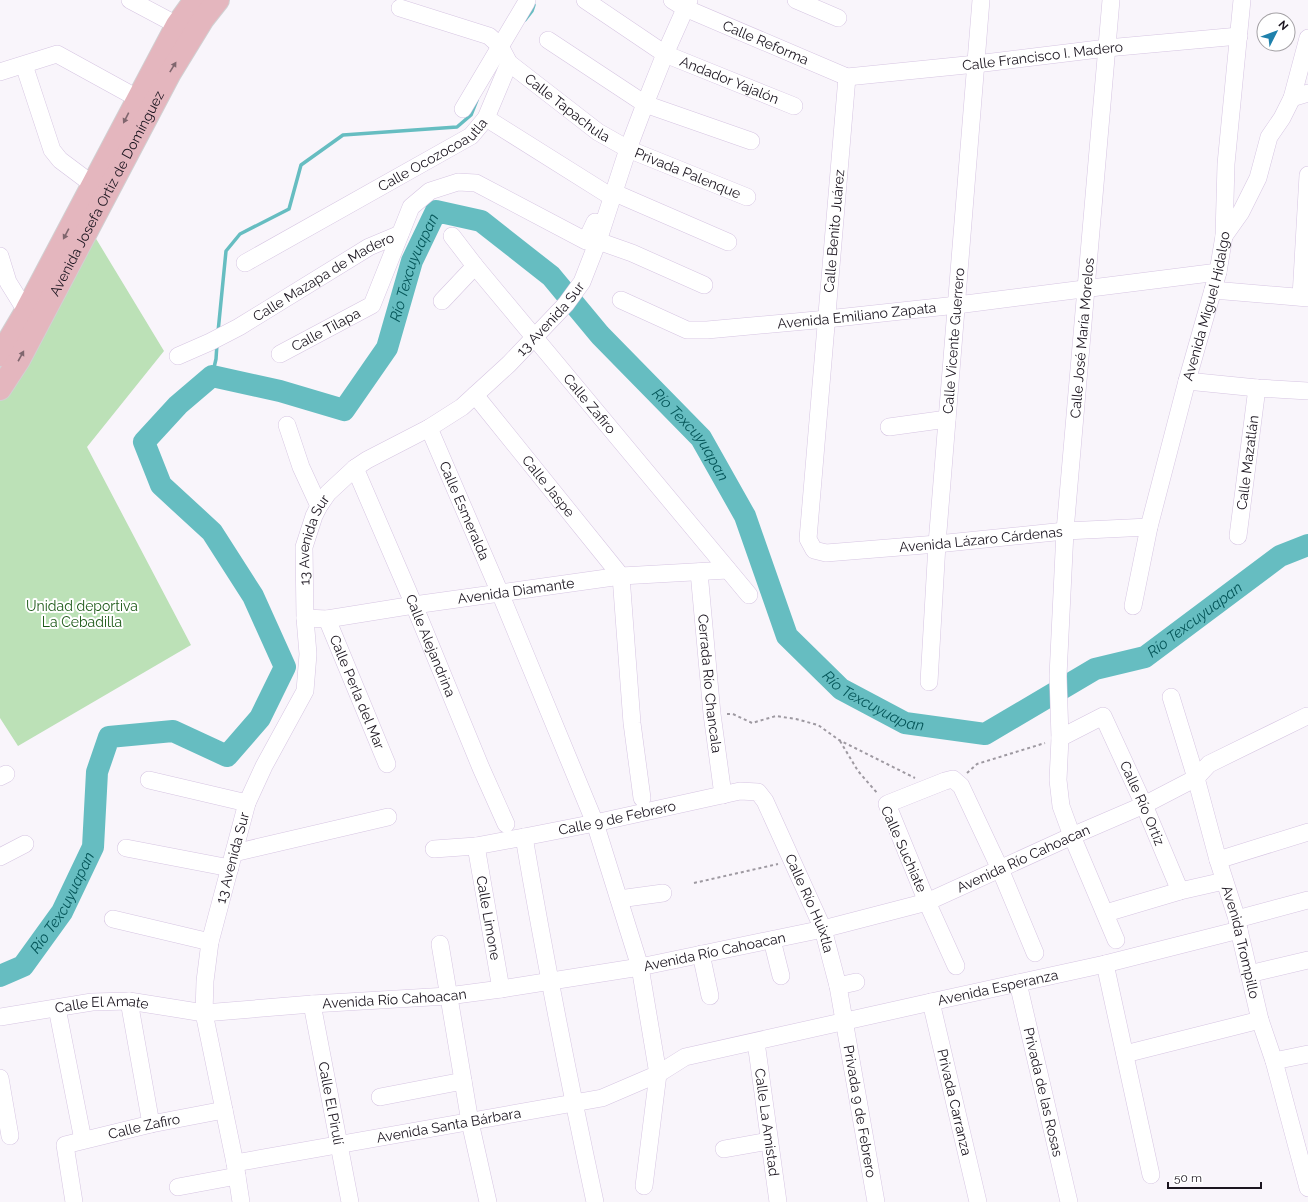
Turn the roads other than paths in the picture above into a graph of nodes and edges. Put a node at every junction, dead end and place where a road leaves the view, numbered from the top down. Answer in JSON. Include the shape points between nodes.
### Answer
{"nodes":[{"id":1,"x":130,"y":0,"type":"edge"},
{"id":2,"x":195,"y":0,"type":"edge"},
{"id":3,"x":218,"y":0,"type":"edge"},
{"id":4,"x":585,"y":0,"type":"edge"},
{"id":5,"x":796,"y":0,"type":"edge"},
{"id":6,"x":981,"y":0,"type":"edge"},
{"id":7,"x":1111,"y":0,"type":"edge"},
{"id":8,"x":1242,"y":0,"type":"edge"},
{"id":9,"x":523,"y":1,"type":"edge"},
{"id":10,"x":682,"y":3,"type":"edge"},
{"id":11,"x":400,"y":8,"type":"dead end"},
{"id":12,"x":838,"y":18,"type":"dead end"},
{"id":13,"x":176,"y":25,"type":"junction"},
{"id":14,"x":1239,"y":36,"type":"junction"},
{"id":15,"x":1308,"y":38,"type":"edge"},
{"id":16,"x":548,"y":40,"type":"dead end"},
{"id":17,"x":500,"y":46,"type":"junction"},
{"id":18,"x":1107,"y":48,"type":"junction"},
{"id":19,"x":664,"y":54,"type":"junction"},
{"id":20,"x":509,"y":63,"type":"junction"},
{"id":21,"x":976,"y":64,"type":"junction"},
{"id":22,"x":24,"y":65,"type":"junction"},
{"id":23,"x":0,"y":72,"type":"edge"},
{"id":24,"x":847,"y":77,"type":"junction"},
{"id":25,"x":1308,"y":93,"type":"edge"},
{"id":26,"x":1292,"y":98,"type":"junction"},
{"id":27,"x":144,"y":103,"type":"junction"},
{"id":28,"x":645,"y":104,"type":"junction"},
{"id":29,"x":794,"y":106,"type":"dead end"},
{"id":30,"x":463,"y":109,"type":"dead end"},
{"id":31,"x":486,"y":118,"type":"junction"},
{"id":32,"x":751,"y":141,"type":"dead end"},
{"id":33,"x":628,"y":149,"type":"junction"},
{"id":34,"x":1308,"y":175,"type":"edge"},
{"id":35,"x":92,"y":184,"type":"junction"},
{"id":36,"x":611,"y":193,"type":"junction"},
{"id":37,"x":747,"y":197,"type":"dead end"},
{"id":38,"x":400,"y":234,"type":"junction"},
{"id":39,"x":452,"y":236,"type":"dead end"},
{"id":40,"x":1224,"y":236,"type":"junction"},
{"id":41,"x":592,"y":241,"type":"junction"},
{"id":42,"x":728,"y":242,"type":"dead end"},
{"id":43,"x":0,"y":256,"type":"edge"},
{"id":44,"x":245,"y":263,"type":"dead end"},
{"id":45,"x":475,"y":266,"type":"junction"},
{"id":46,"x":1218,"y":272,"type":"junction"},
{"id":47,"x":704,"y":285,"type":"dead end"},
{"id":48,"x":1087,"y":289,"type":"junction"},
{"id":49,"x":1213,"y":290,"type":"junction"},
{"id":50,"x":1304,"y":297,"type":"edge"},
{"id":51,"x":621,"y":300,"type":"dead end"},
{"id":52,"x":442,"y":301,"type":"dead end"},
{"id":53,"x":957,"y":305,"type":"junction"},
{"id":54,"x":26,"y":311,"type":"junction"},
{"id":55,"x":827,"y":319,"type":"junction"},
{"id":56,"x":535,"y":337,"type":"junction"},
{"id":57,"x":280,"y":354,"type":"dead end"},
{"id":58,"x":0,"y":355,"type":"edge"},
{"id":59,"x":178,"y":356,"type":"dead end"},
{"id":60,"x":1187,"y":381,"type":"junction"},
{"id":61,"x":1257,"y":388,"type":"junction"},
{"id":62,"x":0,"y":389,"type":"edge"},
{"id":63,"x":1308,"y":390,"type":"edge"},
{"id":64,"x":475,"y":395,"type":"junction"},
{"id":65,"x":947,"y":419,"type":"junction"},
{"id":66,"x":287,"y":425,"type":"dead end"},
{"id":67,"x":889,"y":427,"type":"dead end"},
{"id":68,"x":429,"y":428,"type":"junction"},
{"id":69,"x":355,"y":468,"type":"junction"},
{"id":70,"x":319,"y":506,"type":"junction"},
{"id":71,"x":1149,"y":528,"type":"junction"},
{"id":72,"x":1065,"y":531,"type":"junction"},
{"id":73,"x":1238,"y":536,"type":"dead end"},
{"id":74,"x":937,"y":544,"type":"junction"},
{"id":75,"x":814,"y":550,"type":"joint"},
{"id":76,"x":728,"y":570,"type":"junction"},
{"id":77,"x":699,"y":572,"type":"junction"},
{"id":78,"x":621,"y":576,"type":"junction"},
{"id":79,"x":500,"y":593,"type":"junction"},
{"id":80,"x":749,"y":595,"type":"dead end"},
{"id":81,"x":414,"y":605,"type":"junction"},
{"id":82,"x":1133,"y":606,"type":"dead end"},
{"id":83,"x":305,"y":618,"type":"junction"},
{"id":84,"x":327,"y":620,"type":"junction"},
{"id":85,"x":929,"y":682,"type":"dead end"},
{"id":86,"x":1170,"y":697,"type":"dead end"},
{"id":87,"x":1307,"y":716,"type":"edge"},
{"id":88,"x":1060,"y":738,"type":"junction"},
{"id":89,"x":387,"y":764,"type":"dead end"},
{"id":90,"x":1196,"y":778,"type":"junction"},
{"id":91,"x":149,"y":780,"type":"dead end"},
{"id":92,"x":758,"y":792,"type":"joint"},
{"id":93,"x":723,"y":796,"type":"junction"},
{"id":94,"x":642,"y":798,"type":"dead end"},
{"id":95,"x":247,"y":803,"type":"junction"},
{"id":96,"x":1144,"y":805,"type":"junction"},
{"id":97,"x":388,"y":817,"type":"dead end"},
{"id":98,"x":596,"y":823,"type":"junction"},
{"id":99,"x":506,"y":824,"type":"dead end"},
{"id":100,"x":1308,"y":832,"type":"edge"},
{"id":101,"x":1072,"y":836,"type":"junction"},
{"id":102,"x":524,"y":837,"type":"junction"},
{"id":103,"x":25,"y":844,"type":"dead end"},
{"id":104,"x":476,"y":846,"type":"junction"},
{"id":105,"x":126,"y":848,"type":"dead end"},
{"id":106,"x":434,"y":849,"type":"dead end"},
{"id":107,"x":0,"y":857,"type":"edge"},
{"id":108,"x":232,"y":860,"type":"junction"},
{"id":109,"x":1218,"y":860,"type":"junction"},
{"id":110,"x":1000,"y":870,"type":"junction"},
{"id":111,"x":1224,"y":881,"type":"junction"},
{"id":112,"x":1180,"y":891,"type":"junction"},
{"id":113,"x":663,"y":893,"type":"dead end"},
{"id":114,"x":618,"y":898,"type":"junction"},
{"id":115,"x":1308,"y":900,"type":"edge"},
{"id":116,"x":927,"y":902,"type":"junction"},
{"id":117,"x":1106,"y":913,"type":"junction"},
{"id":118,"x":113,"y":919,"type":"dead end"},
{"id":119,"x":1238,"y":925,"type":"junction"},
{"id":120,"x":823,"y":929,"type":"junction"},
{"id":121,"x":772,"y":940,"type":"junction"},
{"id":122,"x":1116,"y":940,"type":"dead end"},
{"id":123,"x":210,"y":942,"type":"junction"},
{"id":124,"x":440,"y":944,"type":"dead end"},
{"id":125,"x":1035,"y":952,"type":"dead end"},
{"id":126,"x":701,"y":954,"type":"junction"},
{"id":127,"x":1308,"y":960,"type":"edge"},
{"id":128,"x":1105,"y":964,"type":"junction"},
{"id":129,"x":956,"y":966,"type":"dead end"},
{"id":130,"x":640,"y":967,"type":"junction"},
{"id":131,"x":1249,"y":974,"type":"junction"},
{"id":132,"x":781,"y":976,"type":"dead end"},
{"id":133,"x":550,"y":982,"type":"junction"},
{"id":134,"x":856,"y":982,"type":"dead end"},
{"id":135,"x":1018,"y":983,"type":"junction"},
{"id":136,"x":838,"y":986,"type":"junction"},
{"id":137,"x":501,"y":990,"type":"junction"},
{"id":138,"x":448,"y":996,"type":"junction"},
{"id":139,"x":710,"y":996,"type":"dead end"},
{"id":140,"x":129,"y":1001,"type":"junction"},
{"id":141,"x":931,"y":1002,"type":"junction"},
{"id":142,"x":312,"y":1004,"type":"junction"},
{"id":143,"x":57,"y":1008,"type":"junction"},
{"id":144,"x":204,"y":1013,"type":"junction"},
{"id":145,"x":0,"y":1017,"type":"edge"},
{"id":146,"x":1260,"y":1020,"type":"junction"},
{"id":147,"x":843,"y":1022,"type":"junction"},
{"id":148,"x":756,"y":1042,"type":"junction"},
{"id":149,"x":1125,"y":1054,"type":"junction"},
{"id":150,"x":1308,"y":1054,"type":"edge"},
{"id":151,"x":1274,"y":1062,"type":"junction"},
{"id":152,"x":658,"y":1074,"type":"junction"},
{"id":153,"x":0,"y":1078,"type":"edge"},
{"id":154,"x":463,"y":1081,"type":"junction"},
{"id":155,"x":380,"y":1097,"type":"dead end"},
{"id":156,"x":574,"y":1104,"type":"junction"},
{"id":157,"x":224,"y":1110,"type":"junction"},
{"id":158,"x":470,"y":1122,"type":"junction"},
{"id":159,"x":151,"y":1124,"type":"junction"},
{"id":160,"x":10,"y":1136,"type":"dead end"},
{"id":161,"x":84,"y":1140,"type":"junction"},
{"id":162,"x":770,"y":1141,"type":"junction"},
{"id":163,"x":339,"y":1145,"type":"junction"},
{"id":164,"x":724,"y":1150,"type":"dead end"},
{"id":165,"x":236,"y":1169,"type":"junction"},
{"id":166,"x":1151,"y":1175,"type":"dead end"},
{"id":167,"x":644,"y":1186,"type":"dead end"},
{"id":168,"x":178,"y":1187,"type":"dead end"},
{"id":169,"x":1308,"y":1188,"type":"edge"},
{"id":170,"x":74,"y":1202,"type":"edge"},
{"id":171,"x":241,"y":1202,"type":"edge"},
{"id":172,"x":350,"y":1202,"type":"edge"},
{"id":173,"x":488,"y":1202,"type":"edge"},
{"id":174,"x":595,"y":1202,"type":"edge"},
{"id":175,"x":778,"y":1202,"type":"edge"},
{"id":176,"x":876,"y":1202,"type":"edge"},
{"id":177,"x":978,"y":1202,"type":"edge"},
{"id":178,"x":1069,"y":1202,"type":"edge"}],
"edges":[{"from":1,"to":13,"type":"street"},
{"from":2,"to":13,"type":"main road","name":"Avenida Josefa Ortiz de Domínguez"},
{"from":27,"to":3,"type":"main road","name":"Avenida Josefa Ortiz de Domínguez","one_way":true,"via":[[170,73],[203,19]]},
{"from":4,"to":19,"type":"street","name":"Andador Yajalón"},
{"from":5,"to":12,"type":"street"},
{"from":6,"to":21,"type":"street","name":"Calle Vicente Guerrero"},
{"from":7,"to":18,"type":"street","name":"Calle José María Morelos"},
{"from":8,"to":14,"type":"street","name":"Avenida Miguel Hidalgo"},
{"from":9,"to":17,"type":"street"},
{"from":10,"to":19,"type":"street","name":"13 Avenida Sur"},
{"from":10,"to":24,"type":"street","name":"Calle Reforma"},
{"from":11,"to":17,"type":"street","via":[[489,36]]},
{"from":13,"to":27,"type":"main road","name":"Avenida Josefa Ortiz de Domínguez"},
{"from":14,"to":18,"type":"street","name":"Calle Francisco I. Madero"},
{"from":14,"to":40,"type":"street","name":"Avenida Miguel Hidalgo","via":[[1226,164]]},
{"from":15,"to":26,"type":"street"},
{"from":16,"to":28,"type":"street"},
{"from":17,"to":20,"type":"street"},
{"from":17,"to":30,"type":"street"},
{"from":18,"to":21,"type":"street","name":"Calle Francisco I. Madero"},
{"from":18,"to":48,"type":"street","name":"Calle José María Morelos"},
{"from":19,"to":28,"type":"street","name":"13 Avenida Sur"},
{"from":19,"to":29,"type":"street","name":"Andador Yajalón"},
{"from":20,"to":31,"type":"street"},
{"from":20,"to":33,"type":"street","name":"Calle Tapachula","via":[[598,132]]},
{"from":21,"to":24,"type":"street","name":"Calle Francisco I. Madero"},
{"from":21,"to":53,"type":"street","name":"Calle Vicente Guerrero"},
{"from":22,"to":23,"type":"street"},
{"from":22,"to":27,"type":"street","via":[[57,54]]},
{"from":22,"to":35,"type":"street","via":[[52,150],[60,160]]},
{"from":24,"to":55,"type":"street","name":"Calle Benito Juárez"},
{"from":25,"to":26,"type":"street"},
{"from":26,"to":40,"type":"street","via":[[1269,137],[1258,178],[1242,212]]},
{"from":27,"to":35,"type":"main road","name":"Avenida Josefa Ortiz de Domínguez","one_way":true},
{"from":62,"to":27,"type":"main road","name":"Avenida Josefa Ortiz de Domínguez","one_way":true,"via":[[19,360]]},
{"from":28,"to":32,"type":"street"},
{"from":28,"to":33,"type":"street","name":"13 Avenida Sur"},
{"from":31,"to":36,"type":"street","name":"Calle Ocozocoautla"},
{"from":31,"to":44,"type":"street","name":"Calle Ocozocoautla","via":[[471,136]]},
{"from":33,"to":36,"type":"street","name":"13 Avenida Sur"},
{"from":33,"to":37,"type":"street","name":"Privada Palenque"},
{"from":34,"to":50,"type":"street"},
{"from":35,"to":54,"type":"main road","name":"Avenida Josefa Ortiz de Domínguez","one_way":true},
{"from":36,"to":41,"type":"street","name":"13 Avenida Sur"},
{"from":36,"to":42,"type":"street","name":"Calle Ocozocoautla"},
{"from":38,"to":41,"type":"street","name":"Calle Mazapa de Madero","via":[[411,207],[430,191],[458,182],[476,183]]},
{"from":38,"to":57,"type":"street","name":"Calle Tilapa","via":[[372,304]]},
{"from":38,"to":59,"type":"street","name":"Calle Mazapa de Madero","via":[[370,248],[239,327]]},
{"from":39,"to":45,"type":"street","name":"Calle Zafiro"},
{"from":40,"to":46,"type":"street","name":"Avenida Miguel Hidalgo"},
{"from":41,"to":47,"type":"street","name":"Calle Mazapa de Madero","via":[[632,253]]},
{"from":41,"to":56,"type":"street","name":"13 Avenida Sur","via":[[582,282],[566,304]]},
{"from":43,"to":54,"type":"street","via":[[8,282]]},
{"from":45,"to":52,"type":"street"},
{"from":45,"to":56,"type":"street","name":"Calle Zafiro"},
{"from":46,"to":48,"type":"street","name":"Avenida Emiliano Zapata"},
{"from":46,"to":49,"type":"street","name":"Avenida Miguel Hidalgo"},
{"from":48,"to":53,"type":"street","name":"Avenida Emiliano Zapata"},
{"from":48,"to":72,"type":"street","name":"Calle José María Morelos"},
{"from":49,"to":50,"type":"street"},
{"from":49,"to":60,"type":"street","name":"Avenida Miguel Hidalgo"},
{"from":51,"to":55,"type":"street","name":"Avenida Emiliano Zapata","via":[[687,330]]},
{"from":53,"to":55,"type":"street","name":"Avenida Emiliano Zapata"},
{"from":53,"to":65,"type":"street","name":"Calle Vicente Guerrero"},
{"from":54,"to":58,"type":"main road","name":"Avenida Josefa Ortiz de Domínguez"},
{"from":55,"to":75,"type":"street","name":"Calle Benito Juárez","via":[[808,539]]},
{"from":56,"to":64,"type":"street","name":"13 Avenida Sur"},
{"from":56,"to":76,"type":"street","name":"Calle Zafiro"},
{"from":60,"to":61,"type":"street"},
{"from":60,"to":71,"type":"street","name":"Avenida Miguel Hidalgo"},
{"from":61,"to":63,"type":"street"},
{"from":61,"to":73,"type":"street","name":"Calle Mazatlán"},
{"from":64,"to":68,"type":"street","name":"13 Avenida Sur","via":[[462,407]]},
{"from":64,"to":78,"type":"street","name":"Calle Jaspe"},
{"from":65,"to":67,"type":"street"},
{"from":65,"to":74,"type":"street","name":"Calle Vicente Guerrero"},
{"from":66,"to":70,"type":"street","via":[[301,467]]},
{"from":68,"to":69,"type":"street","name":"13 Avenida Sur"},
{"from":68,"to":79,"type":"street","name":"Calle Esmeralda"},
{"from":69,"to":70,"type":"street","name":"13 Avenida Sur","via":[[328,493]]},
{"from":69,"to":81,"type":"street","name":"Calle Alejandrina"},
{"from":70,"to":83,"type":"street","name":"13 Avenida Sur","via":[[304,547]]},
{"from":71,"to":72,"type":"street","name":"Avenida Lázaro Cárdenas"},
{"from":71,"to":82,"type":"street","name":"Avenida Miguel Hidalgo"},
{"from":72,"to":74,"type":"street","name":"Avenida Lázaro Cárdenas"},
{"from":72,"to":88,"type":"street","name":"Calle José María Morelos","via":[[1058,676]]},
{"from":74,"to":75,"type":"street","name":"Avenida Lázaro Cárdenas","via":[[826,553]]},
{"from":74,"to":85,"type":"street","name":"Calle Vicente Guerrero"},
{"from":76,"to":77,"type":"street","name":"Avenida Diamante"},
{"from":76,"to":80,"type":"street","name":"Calle Zafiro"},
{"from":77,"to":78,"type":"street","name":"Avenida Diamante"},
{"from":77,"to":93,"type":"street","name":"Cerrada Río Chancala","via":[[712,714]]},
{"from":78,"to":79,"type":"street","name":"Avenida Diamante"},
{"from":78,"to":94,"type":"street","via":[[632,723]]},
{"from":79,"to":81,"type":"street","name":"Avenida Diamante"},
{"from":79,"to":98,"type":"street","name":"Calle Esmeralda"},
{"from":81,"to":84,"type":"street","name":"Avenida Diamante"},
{"from":81,"to":99,"type":"street","name":"Calle Alejandrina"},
{"from":83,"to":84,"type":"street","name":"Avenida Diamante"},
{"from":83,"to":95,"type":"street","name":"13 Avenida Sur","via":[[308,654],[305,690]]},
{"from":84,"to":89,"type":"street","name":"Calle Perla del Mar"},
{"from":86,"to":90,"type":"street","name":"Avenida Trompillo"},
{"from":87,"to":90,"type":"street","name":"Avenida Río Cahoacan","via":[[1209,764]]},
{"from":88,"to":96,"type":"street","name":"Calle Río Ortiz","via":[[1103,716]]},
{"from":88,"to":101,"type":"street","name":"Calle José María Morelos","via":[[1060,806]]},
{"from":90,"to":96,"type":"street","name":"Avenida Río Cahoacan"},
{"from":90,"to":109,"type":"street","name":"Avenida Trompillo"},
{"from":91,"to":95,"type":"street"},
{"from":92,"to":93,"type":"street","name":"Calle 9 de Febrero","via":[[740,791]]},
{"from":92,"to":120,"type":"street","name":"Calle Río Huixtla","via":[[765,801]]},
{"from":93,"to":98,"type":"street","name":"Calle 9 de Febrero"},
{"from":95,"to":108,"type":"street","name":"13 Avenida Sur"},
{"from":96,"to":101,"type":"street","name":"Avenida Río Cahoacan"},
{"from":96,"to":112,"type":"street","name":"Calle Río Ortiz"},
{"from":97,"to":108,"type":"street"},
{"from":98,"to":102,"type":"street","name":"Calle 9 de Febrero"},
{"from":98,"to":114,"type":"street","name":"Calle Esmeralda"},
{"from":100,"to":109,"type":"street"},
{"from":101,"to":110,"type":"street","name":"Avenida Río Cahoacan"},
{"from":101,"to":117,"type":"street","name":"Calle José María Morelos"},
{"from":102,"to":104,"type":"street","name":"Calle 9 de Febrero"},
{"from":102,"to":133,"type":"street"},
{"from":103,"to":107,"type":"street"},
{"from":104,"to":106,"type":"street","name":"Calle 9 de Febrero"},
{"from":104,"to":137,"type":"street","name":"Calle Limone"},
{"from":105,"to":108,"type":"street"},
{"from":108,"to":123,"type":"street","name":"13 Avenida Sur"},
{"from":109,"to":111,"type":"street","name":"Avenida Trompillo"},
{"from":110,"to":116,"type":"street","name":"Avenida Río Cahoacan"},
{"from":110,"to":116,"type":"street","name":"Calle Suchiate","via":[[962,786],[953,779],[886,804]]},
{"from":110,"to":125,"type":"street"},
{"from":111,"to":112,"type":"street"},
{"from":111,"to":119,"type":"street","name":"Avenida Trompillo"},
{"from":112,"to":117,"type":"street"},
{"from":113,"to":114,"type":"street"},
{"from":114,"to":130,"type":"street","name":"Calle Esmeralda"},
{"from":115,"to":119,"type":"street","name":"Avenida Esperanza"},
{"from":116,"to":120,"type":"street","name":"Avenida Río Cahoacan"},
{"from":116,"to":129,"type":"street","name":"Calle Suchiate"},
{"from":117,"to":122,"type":"street","name":"Calle José María Morelos"},
{"from":118,"to":123,"type":"street"},
{"from":119,"to":128,"type":"street","name":"Avenida Esperanza"},
{"from":119,"to":131,"type":"street","name":"Avenida Trompillo"},
{"from":120,"to":121,"type":"street","name":"Avenida Río Cahoacan"},
{"from":120,"to":136,"type":"street","name":"Calle Río Huixtla"},
{"from":121,"to":126,"type":"street","name":"Avenida Río Cahoacan"},
{"from":121,"to":132,"type":"street"},
{"from":123,"to":144,"type":"street","name":"13 Avenida Sur"},
{"from":124,"to":138,"type":"street"},
{"from":126,"to":130,"type":"street","name":"Avenida Río Cahoacan"},
{"from":126,"to":139,"type":"street"},
{"from":127,"to":131,"type":"street"},
{"from":128,"to":135,"type":"street","name":"Avenida Esperanza"},
{"from":128,"to":149,"type":"street"},
{"from":130,"to":133,"type":"street","name":"Avenida Río Cahoacan"},
{"from":130,"to":152,"type":"street","name":"Calle Esmeralda"},
{"from":131,"to":146,"type":"street","name":"Avenida Trompillo"},
{"from":133,"to":137,"type":"street","name":"Avenida Río Cahoacan"},
{"from":133,"to":156,"type":"street"},
{"from":134,"to":136,"type":"street"},
{"from":135,"to":141,"type":"street","name":"Avenida Esperanza"},
{"from":135,"to":178,"type":"street","name":"Privada de las Rosas"},
{"from":136,"to":147,"type":"street","name":"Calle Río Huixtla"},
{"from":137,"to":138,"type":"street","name":"Avenida Río Cahoacan"},
{"from":138,"to":142,"type":"street","name":"Avenida Río Cahoacan"},
{"from":138,"to":154,"type":"street"},
{"from":140,"to":143,"type":"street","name":"Calle El Amate","via":[[92,1002]]},
{"from":140,"to":144,"type":"street","name":"Calle El Amate"},
{"from":140,"to":159,"type":"street"},
{"from":141,"to":147,"type":"street","name":"Avenida Esperanza"},
{"from":141,"to":177,"type":"street","name":"Privada Carranza"},
{"from":142,"to":144,"type":"street","name":"Avenida Río Cahoacan"},
{"from":142,"to":163,"type":"street","name":"Calle El Pirulí"},
{"from":143,"to":145,"type":"street","name":"Calle El Amate"},
{"from":143,"to":161,"type":"street"},
{"from":144,"to":157,"type":"street","name":"13 Avenida Sur"},
{"from":146,"to":149,"type":"street"},
{"from":146,"to":151,"type":"street","name":"Avenida Trompillo"},
{"from":147,"to":148,"type":"street","name":"Avenida Esperanza"},
{"from":147,"to":176,"type":"street","name":"Privada 9 de Febrero"},
{"from":148,"to":152,"type":"street","name":"Avenida Esperanza","via":[[685,1057]]},
{"from":148,"to":162,"type":"street","name":"Calle La Amistad"},
{"from":149,"to":166,"type":"street"},
{"from":150,"to":151,"type":"street"},
{"from":151,"to":169,"type":"street","name":"Avenida Trompillo"},
{"from":152,"to":156,"type":"street","name":"Avenida Santa Bárbara","via":[[602,1098]]},
{"from":152,"to":167,"type":"street","name":"Calle Esmeralda"},
{"from":153,"to":160,"type":"street"},
{"from":154,"to":155,"type":"street"},
{"from":154,"to":158,"type":"street"},
{"from":156,"to":158,"type":"street","name":"Avenida Santa Bárbara"},
{"from":156,"to":174,"type":"street"},
{"from":157,"to":159,"type":"street","name":"Calle Zafiro"},
{"from":157,"to":165,"type":"street","name":"13 Avenida Sur"},
{"from":158,"to":163,"type":"street","name":"Avenida Santa Bárbara"},
{"from":158,"to":173,"type":"street"},
{"from":159,"to":161,"type":"street","name":"Calle Zafiro"},
{"from":161,"to":170,"type":"street","name":"Calle Zafiro","via":[[65,1145]]},
{"from":162,"to":164,"type":"street"},
{"from":162,"to":175,"type":"street","name":"Calle La Amistad"},
{"from":163,"to":165,"type":"street","name":"Avenida Santa Bárbara"},
{"from":163,"to":172,"type":"street","name":"Calle El Pirulí"},
{"from":165,"to":168,"type":"street","name":"Avenida Santa Bárbara"},
{"from":165,"to":171,"type":"street","name":"13 Avenida Sur"}]}
